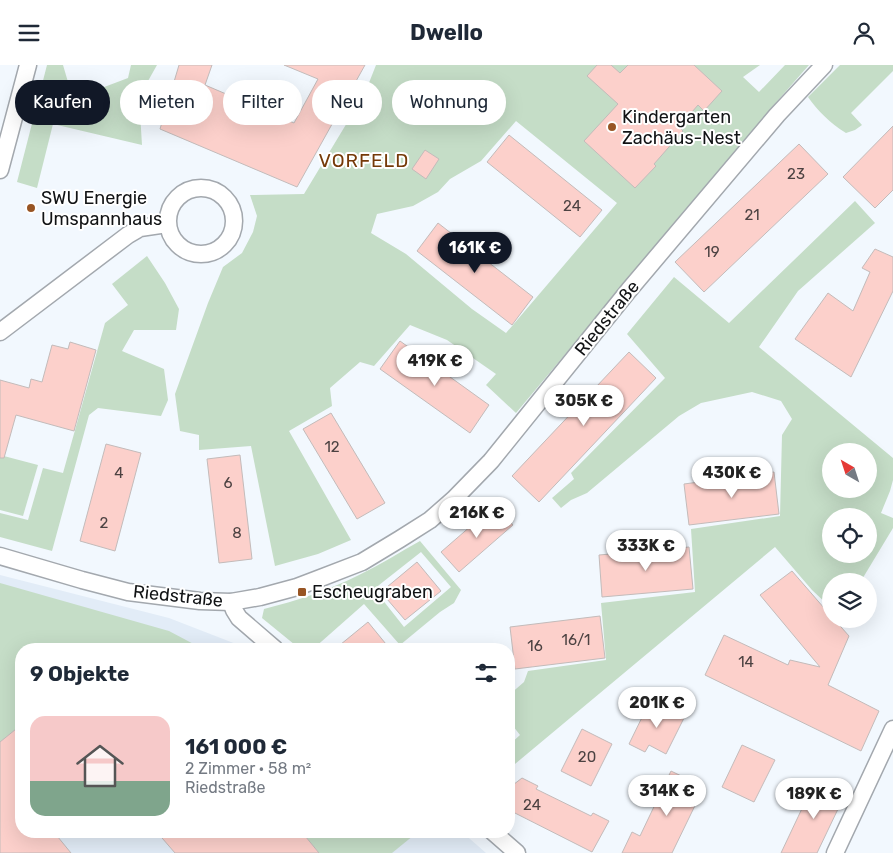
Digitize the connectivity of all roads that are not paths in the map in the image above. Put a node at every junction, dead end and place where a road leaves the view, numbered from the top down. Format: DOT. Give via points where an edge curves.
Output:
graph roads {
  1 [pos="28,65"];
  2 [pos="824,65"];
  3 [pos="0,170"];
  4 [pos="167,223"];
  5 [pos="0,332"];
  6 [pos="0,556"];
  7 [pos="231,602"];
  8 [pos="268,643"];
  9 [pos="893,729"];
  10 [pos="500,838"];
  11 [pos="517,853"];
  12 [pos="834,853"];
  1 -- 3 [label="street"];
  2 -- 7 [label="street, Riedstraße" via="770,123 629,290 491,461 454,499 430,520 362,561 297,587"];
  4 -- 4 [label="street" via="169,234 183,250 204,255 224,245 233,231 234,222 233,212 223,196 201,188 186,191 175,200"];
  4 -- 5 [label="street" via="140,228 128,235"];
  6 -- 7 [label="street, Riedstraße" via="128,592"];
  7 -- 8 [label="street" via="240,618"];
  9 -- 12 [label="street"];
  10 -- 11 [label="street"];
}
